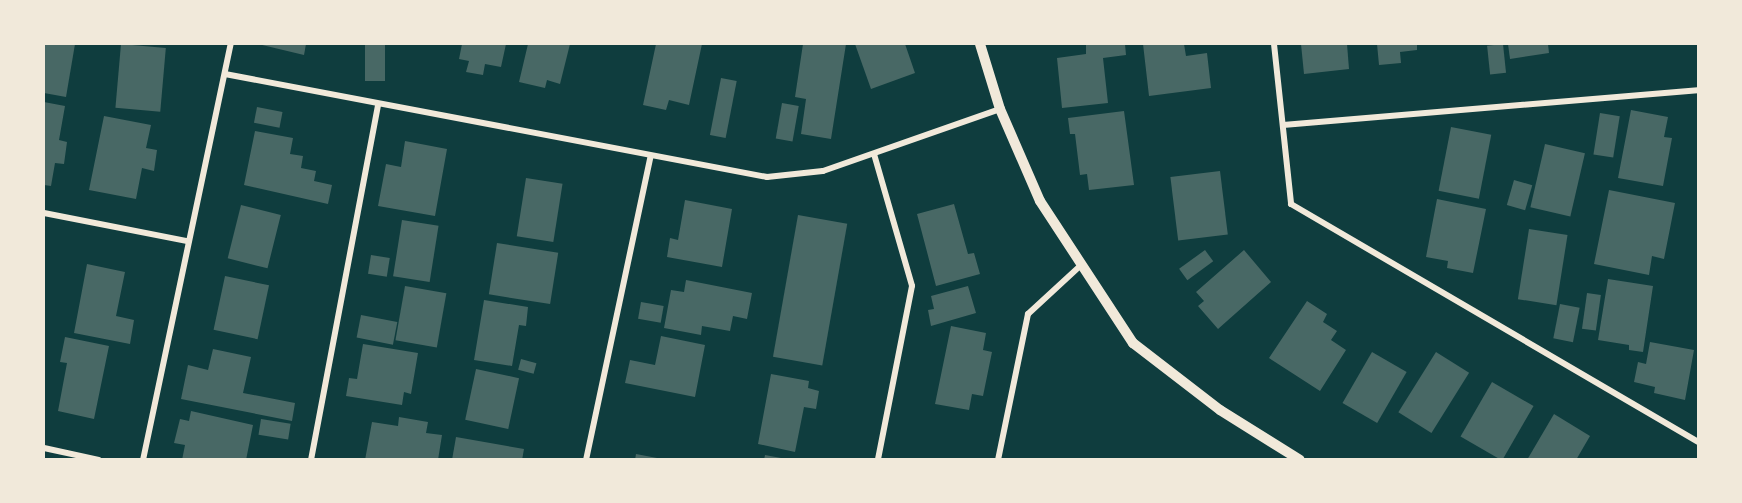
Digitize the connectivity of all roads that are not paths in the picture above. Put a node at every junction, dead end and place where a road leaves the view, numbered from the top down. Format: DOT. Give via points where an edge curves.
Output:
graph roads {
  1 [pos="231,44"];
  2 [pos="980,44"];
  3 [pos="1274,44"];
  4 [pos="225,74"];
  5 [pos="1698,90"];
  6 [pos="378,104"];
  7 [pos="1000,109"];
  8 [pos="1283,125"];
  9 [pos="874,154"];
  10 [pos="650,158"];
  11 [pos="44,213"];
  12 [pos="187,241"];
  13 [pos="1080,266"];
  14 [pos="1698,442"];
  15 [pos="44,448"];
  16 [pos="1295,458"];
  17 [pos="99,459"];
  18 [pos="143,459"];
  19 [pos="311,459"];
  20 [pos="586,459"];
  21 [pos="878,459"];
  22 [pos="998,459"];
  1 -- 4 [label="street"];
  2 -- 7 [label="street"];
  3 -- 8 [label="street"];
  4 -- 6 [label="street"];
  4 -- 12 [label="street"];
  5 -- 8 [label="street"];
  6 -- 10 [label="street"];
  6 -- 19 [label="street"];
  7 -- 9 [label="street"];
  7 -- 13 [label="street" via="1040,201"];
  8 -- 14 [label="street" via="1291,204"];
  9 -- 10 [label="street" via="823,171 767,177"];
  9 -- 21 [label="street" via="912,286"];
  10 -- 20 [label="street"];
  11 -- 12 [label="street"];
  12 -- 18 [label="street"];
  13 -- 16 [label="street" via="1133,343 1220,410"];
  13 -- 22 [label="street" via="1028,314"];
  15 -- 17 [label="street"];
}
